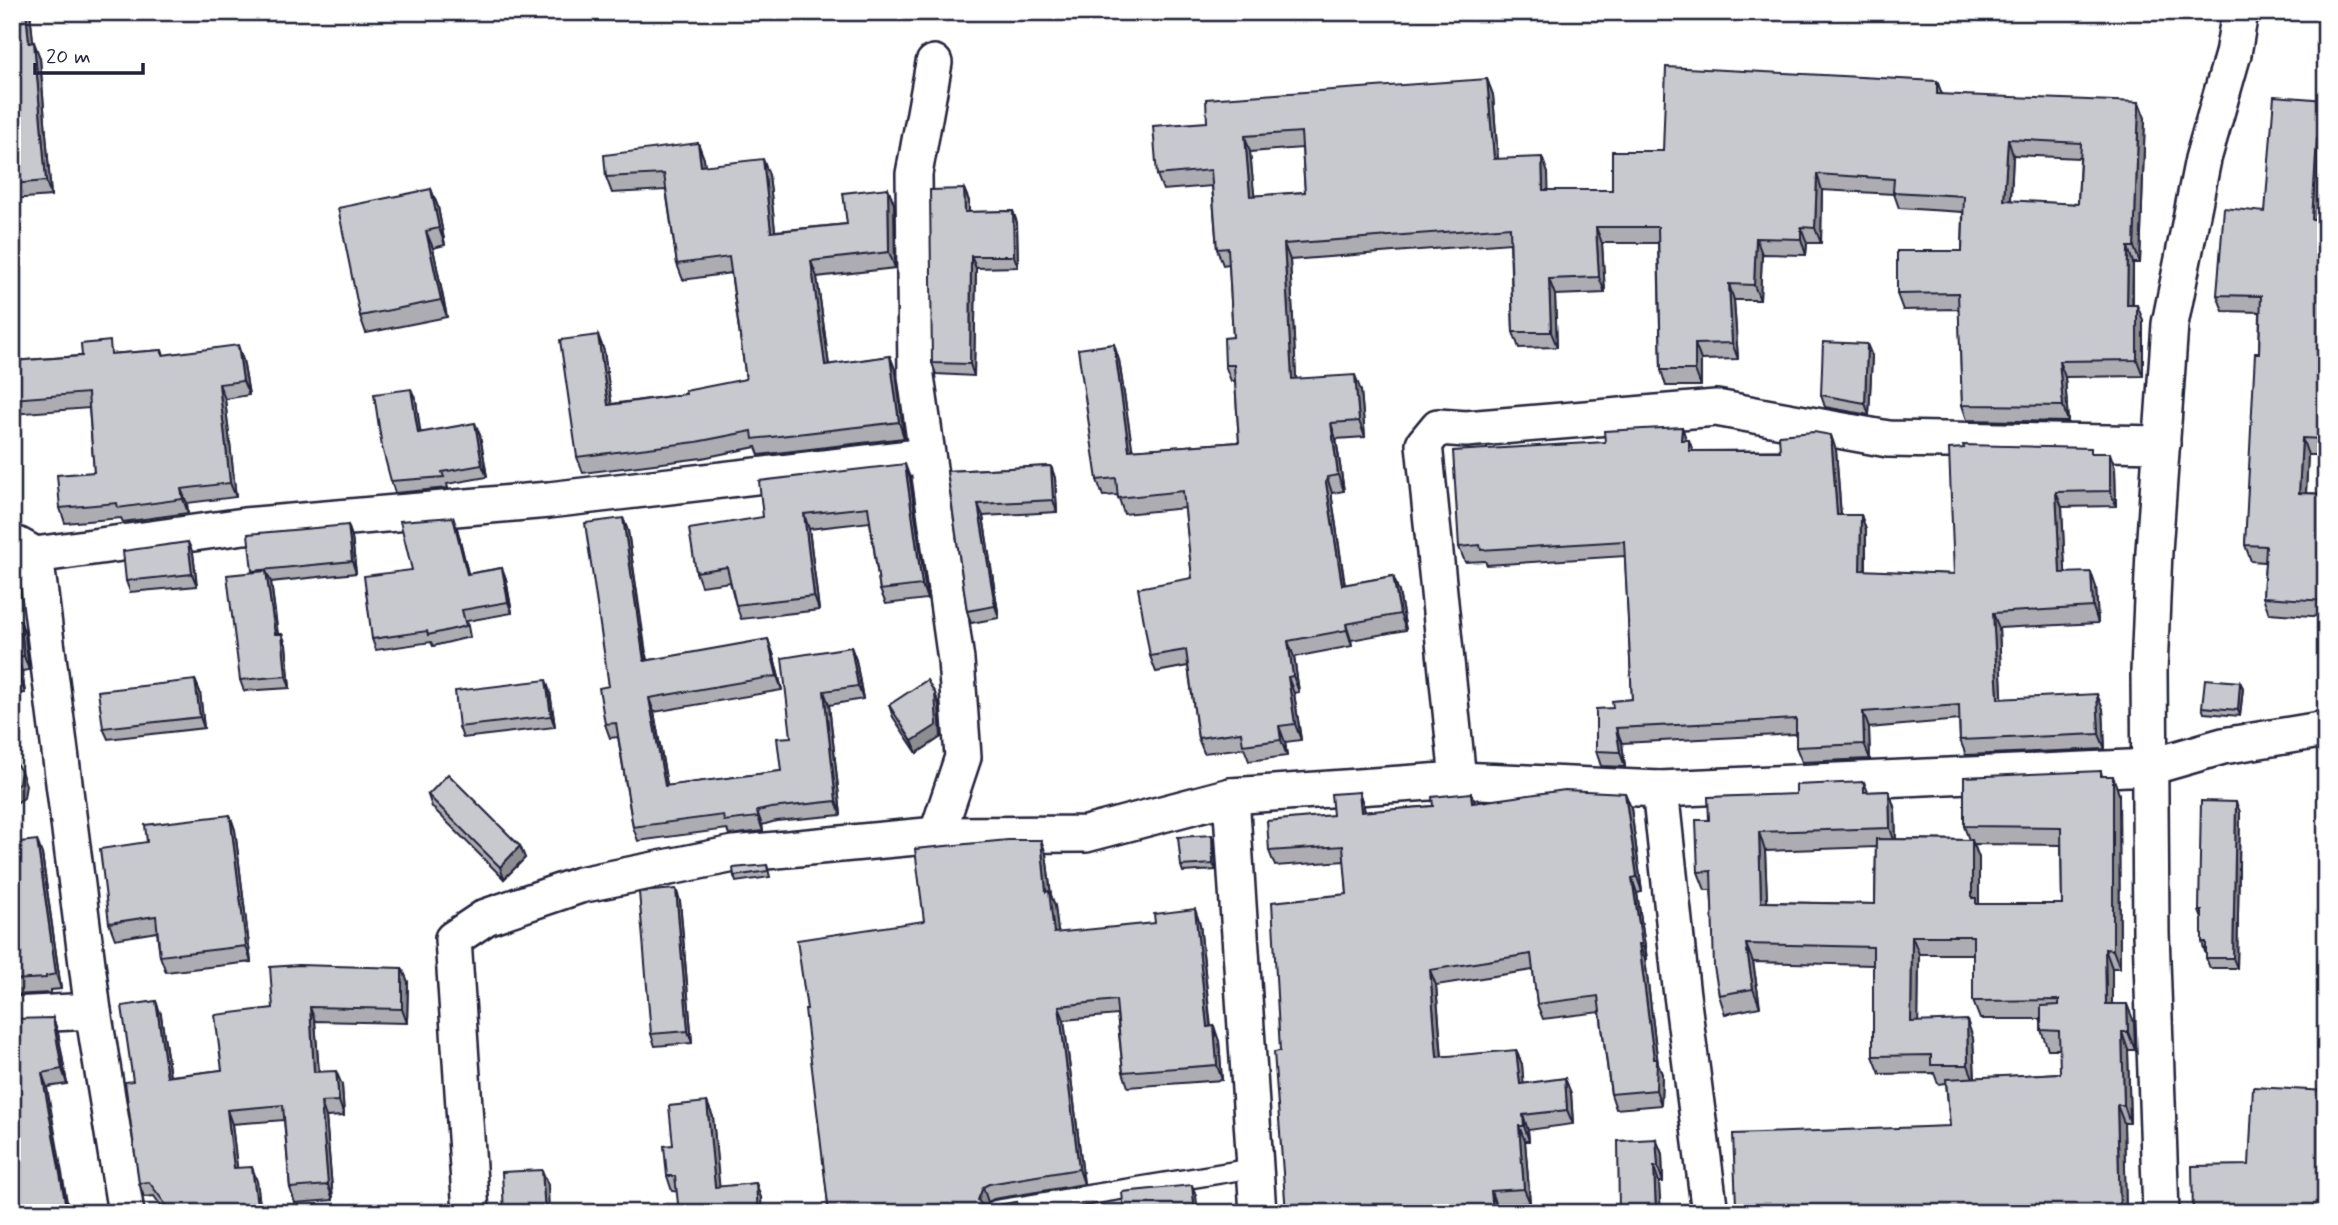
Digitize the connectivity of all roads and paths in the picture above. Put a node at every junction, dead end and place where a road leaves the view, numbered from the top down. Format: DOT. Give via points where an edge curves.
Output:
graph roads {
  1 [pos="2240,12"];
  2 [pos="933,63"];
  3 [pos="2162,444"];
  4 [pos="927,457"];
  5 [pos="24,551"];
  6 [pos="2326,729"];
  7 [pos="2150,767"];
  8 [pos="1458,780"];
  9 [pos="1660,789"];
  10 [pos="1231,796"];
  11 [pos="937,835"];
  12 [pos="93,1011"];
  13 [pos="12,1015"];
  14 [pos="1254,1168"];
  15 [pos="126,1213"];
  16 [pos="471,1213"];
  17 [pos="995,1213"];
  18 [pos="1258,1213"];
  19 [pos="1710,1213"];
  20 [pos="2161,1213"];
  1 -- 3 [label="street" via="2234,54 2203,159 2170,324"];
  2 -- 4 [label="street" via="914,174 916,376"];
  3 -- 7 [label="street" via="2149,671"];
  3 -- 8 [label="street" via="1888,439 1716,408 1466,429 1438,427 1424,444"];
  4 -- 5 [label="street" via="549,500 244,526"];
  4 -- 11 [label="street" via="956,660 963,757"];
  5 -- 12 [label="street"];
  6 -- 7 [label="street" via="2223,746"];
  7 -- 9 [label="street"];
  7 -- 20 [label="street"];
  8 -- 9 [label="street"];
  8 -- 10 [label="street"];
  9 -- 19 [label="street"];
  10 -- 11 [label="street" via="1086,834"];
  10 -- 14 [label="street"];
  11 -- 16 [label="street" via="734,854 580,885 486,916 453,939"];
  12 -- 13 [label="street"];
  12 -- 15 [label="street"];
  14 -- 17 [label="lane" via="996,1209"];
  14 -- 18 [label="street"];
}
